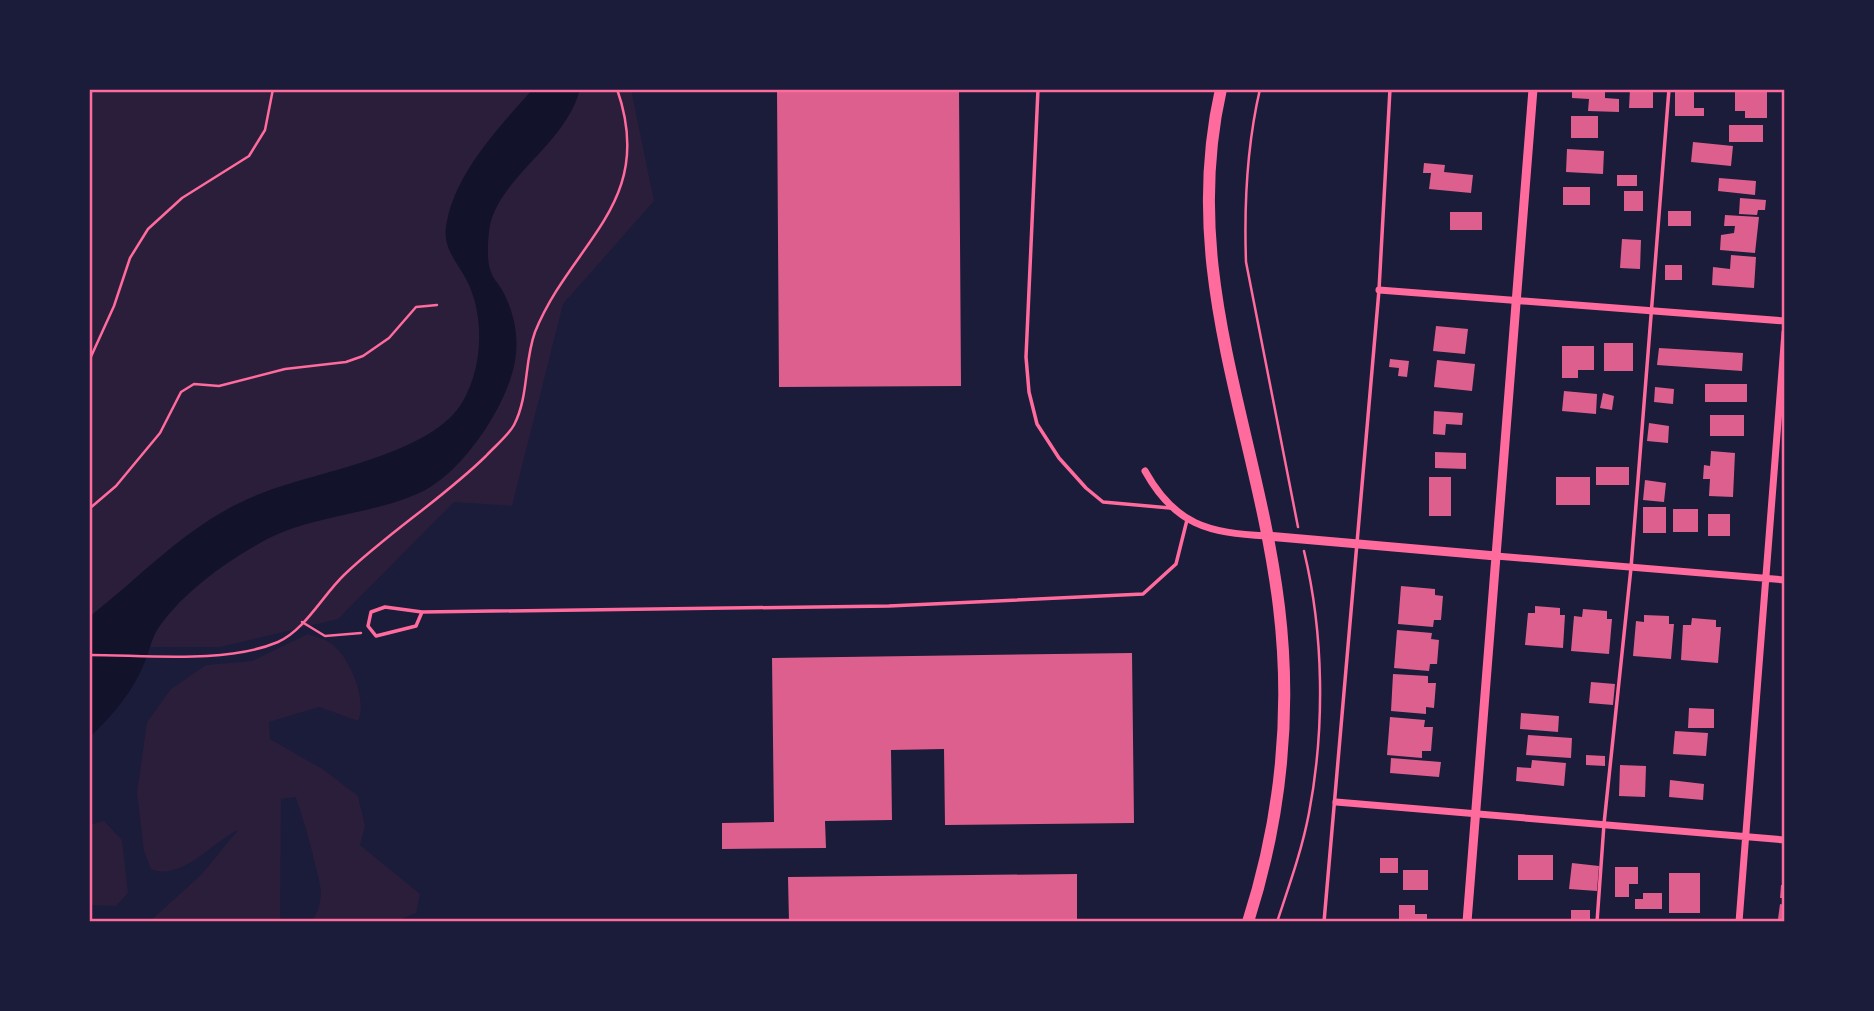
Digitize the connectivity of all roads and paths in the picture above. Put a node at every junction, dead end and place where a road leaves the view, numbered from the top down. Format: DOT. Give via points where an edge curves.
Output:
graph roads {
  1 [pos="273,89"];
  2 [pos="617,89"];
  3 [pos="1038,89"];
  4 [pos="1221,89"];
  5 [pos="1260,89"];
  6 [pos="1390,89"];
  7 [pos="1533,89"];
  8 [pos="1669,89"];
  9 [pos="1379,290"];
  10 [pos="1516,299"];
  11 [pos="437,305"];
  12 [pos="1651,310"];
  13 [pos="1785,321"];
  14 [pos="1785,332"];
  15 [pos="89,361"];
  16 [pos="1145,471"];
  17 [pos="1172,508"];
  18 [pos="89,509"];
  19 [pos="1187,520"];
  20 [pos="1267,536"];
  21 [pos="1301,539"];
  22 [pos="1358,544"];
  23 [pos="1496,556"];
  24 [pos="1631,568"];
  25 [pos="1765,579"];
  26 [pos="1785,580"];
  27 [pos="422,612"];
  28 [pos="302,622"];
  29 [pos="372,630"];
  30 [pos="89,655"];
  31 [pos="1336,802"];
  32 [pos="1475,814"];
  33 [pos="1604,824"];
  34 [pos="1746,837"];
  35 [pos="1785,840"];
  36 [pos="1248,922"];
  37 [pos="1277,922"];
  38 [pos="1324,922"];
  39 [pos="1466,922"];
  40 [pos="1597,922"];
  41 [pos="1739,922"];
  1 -- 15 [label="path" via="265,130 249,156 182,198 148,229 130,258"];
  2 -- 28 [label="path" via="628,133 622,187 536,330 514,425 447,492 343,576"];
  3 -- 17 [label="lane" via="1026,357 1037,424 1059,458 1104,502"];
  4 -- 20 [label="main road" via="1208,172 1211,272"];
  5 -- 21 [label="path" via="1249,159 1246,262"];
  6 -- 9 [label="lane"];
  7 -- 10 [label="street"];
  8 -- 12 [label="lane"];
  9 -- 10 [label="street"];
  9 -- 22 [label="lane"];
  10 -- 12 [label="street"];
  10 -- 23 [label="street"];
  11 -- 18 [label="path" via="416,307 389,338 355,359 285,369 219,386 194,384 181,392 160,433 116,486"];
  12 -- 13 [label="street"];
  12 -- 24 [label="lane"];
  14 -- 25 [label="street"];
  16 -- 17 [label="street"];
  17 -- 19 [label="street"];
  19 -- 20 [label="street" via="1232,534"];
  19 -- 27 [label="lane" via="1176,564 1143,594 889,606"];
  20 -- 21 [label="street"];
  20 -- 36 [label="main road" via="1279,606 1286,714 1274,824"];
  21 -- 22 [label="street"];
  21 -- 37 [label="path" via="1320,663 1316,750 1310,813"];
  22 -- 23 [label="street"];
  22 -- 31 [label="lane"];
  23 -- 24 [label="street"];
  23 -- 32 [label="street"];
  24 -- 25 [label="street"];
  24 -- 33 [label="lane"];
  25 -- 26 [label="street"];
  25 -- 34 [label="street"];
  27 -- 29 [label="lane" via="416,626 406,630 376,636"];
  27 -- 29 [label="lane" via="385,607 372,612 368,626"];
  28 -- 29 [label="path" via="324,636"];
  28 -- 30 [label="path" via="280,641 223,653"];
  31 -- 32 [label="street"];
  31 -- 38 [label="lane"];
  32 -- 33 [label="street"];
  32 -- 39 [label="street"];
  33 -- 34 [label="street"];
  33 -- 40 [label="lane"];
  34 -- 35 [label="street"];
  34 -- 41 [label="street"];
}
